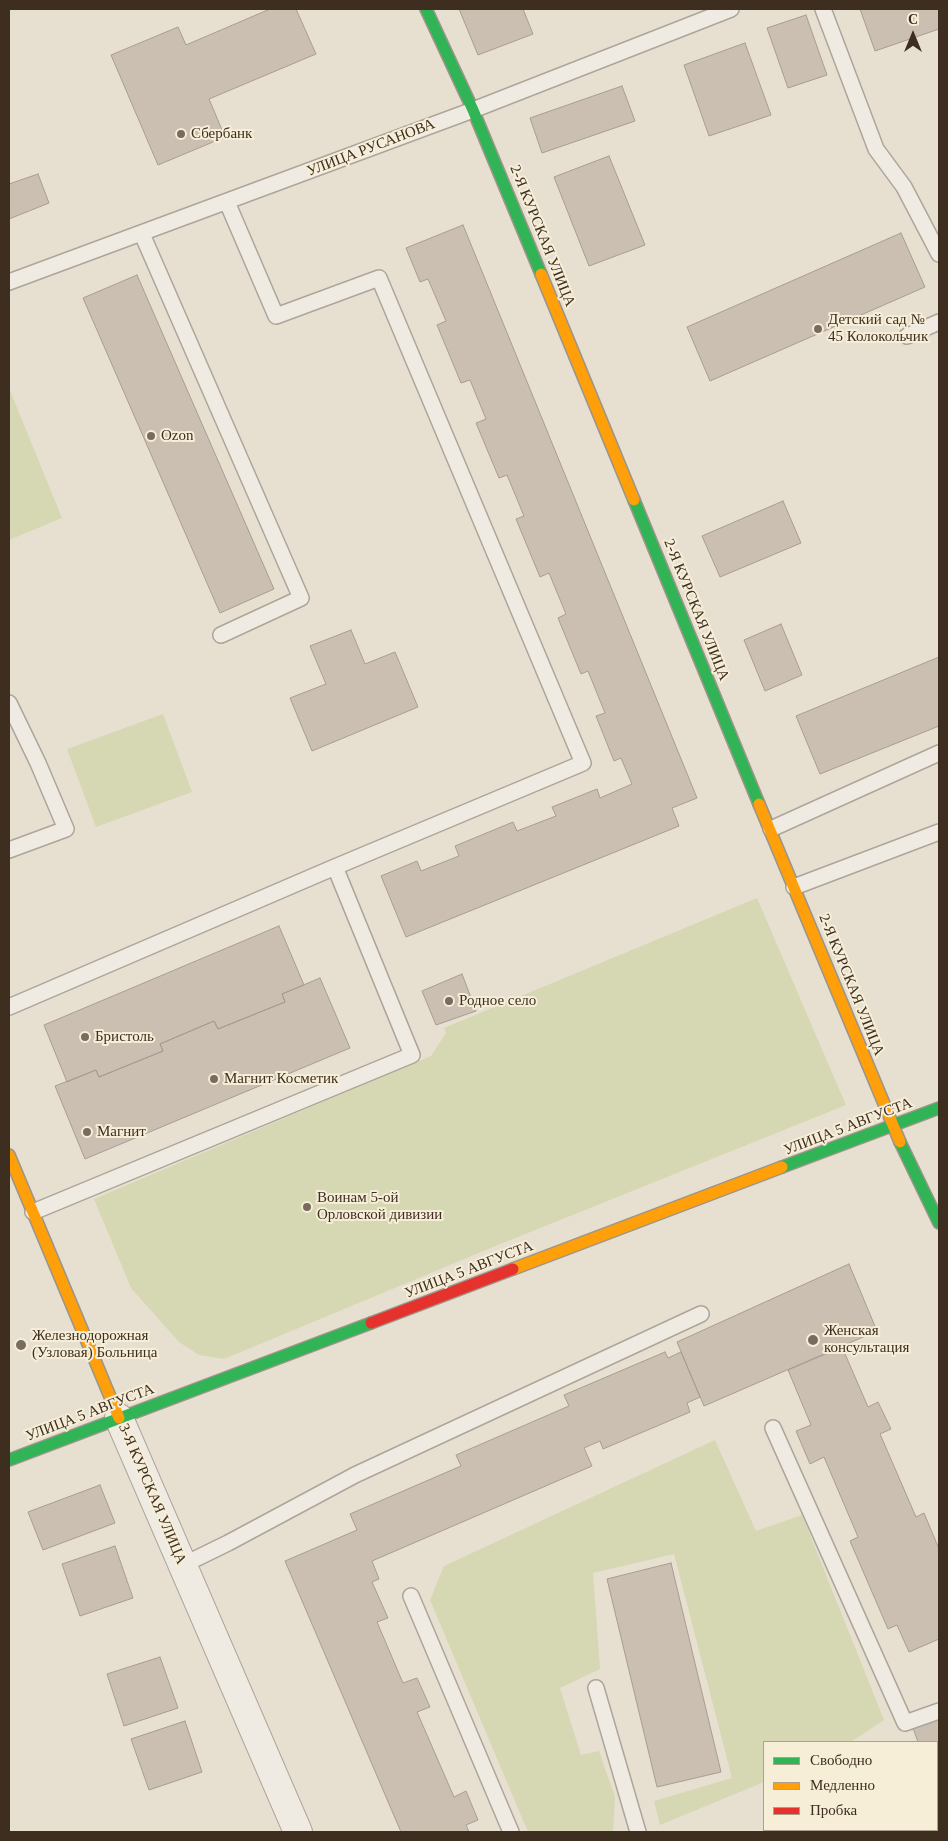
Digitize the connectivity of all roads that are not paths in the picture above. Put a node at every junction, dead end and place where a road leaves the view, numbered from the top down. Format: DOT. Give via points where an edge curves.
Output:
graph roads {
  1 [pos="426,9"];
  2 [pos="731,9"];
  3 [pos="823,9"];
  4 [pos="710,13"];
  5 [pos="473,110"];
  6 [pos="227,202"];
  7 [pos="142,234"];
  8 [pos="939,254"];
  9 [pos="9,282"];
  10 [pos="939,322"];
  11 [pos="907,336"];
  12 [pos="221,635"];
  13 [pos="9,704"];
  14 [pos="939,753"];
  15 [pos="771,829"];
  16 [pos="939,832"];
  17 [pos="9,850"];
  18 [pos="335,867"];
  19 [pos="794,887"];
  20 [pos="9,1007"];
  21 [pos="939,1108"];
  22 [pos="892,1126"];
  23 [pos="9,1155"];
  24 [pos="33,1212"];
  25 [pos="939,1223"];
  26 [pos="701,1314"];
  27 [pos="119,1418"];
  28 [pos="773,1428"];
  29 [pos="9,1460"];
  30 [pos="183,1565"];
  31 [pos="411,1596"];
  32 [pos="596,1688"];
  33 [pos="939,1711"];
  34 [pos="298,1832"];
  35 [pos="511,1832"];
  36 [pos="638,1832"];
  1 -- 5 [label="street, 2-Я КУРСКАЯ УЛИЦА"];
  2 -- 4 [label="lane, УЛИЦА РУСАНОВА"];
  3 -- 8 [label="lane" via="876,149 904,187"];
  4 -- 5 [label="lane, УЛИЦА РУСАНОВА"];
  5 -- 6 [label="lane, УЛИЦА РУСАНОВА"];
  5 -- 15 [label="street, 2-Я КУРСКАЯ УЛИЦА"];
  6 -- 7 [label="lane, УЛИЦА РУСАНОВА"];
  6 -- 18 [label="lane" via="276,316 379,278 583,763"];
  7 -- 9 [label="lane, УЛИЦА РУСАНОВА"];
  7 -- 12 [label="lane" via="301,598"];
  10 -- 11 [label="lane"];
  13 -- 17 [label="lane" via="66,829"];
  14 -- 15 [label="lane"];
  15 -- 19 [label="street, 2-Я КУРСКАЯ УЛИЦА"];
  16 -- 19 [label="lane"];
  18 -- 20 [label="lane"];
  18 -- 24 [label="lane" via="412,1055"];
  19 -- 22 [label="street, 2-Я КУРСКАЯ УЛИЦА"];
  21 -- 22 [label="street, УЛИЦА 5 АВГУСТА"];
  22 -- 25 [label="street, 2-Я КУРСКАЯ УЛИЦА"];
  22 -- 27 [label="street, УЛИЦА 5 АВГУСТА"];
  23 -- 24 [label="street, 3-Я КУРСКАЯ УЛИЦА"];
  24 -- 27 [label="street, 3-Я КУРСКАЯ УЛИЦА"];
  26 -- 30 [label="lane" via="341,1482"];
  27 -- 29 [label="street, УЛИЦА 5 АВГУСТА"];
  27 -- 30 [label="street, 3-Я КУРСКАЯ УЛИЦА"];
  28 -- 33 [label="lane" via="906,1723"];
  30 -- 34 [label="street, 3-Я КУРСКАЯ УЛИЦА"];
  31 -- 35 [label="lane"];
  32 -- 36 [label="lane"];
}
